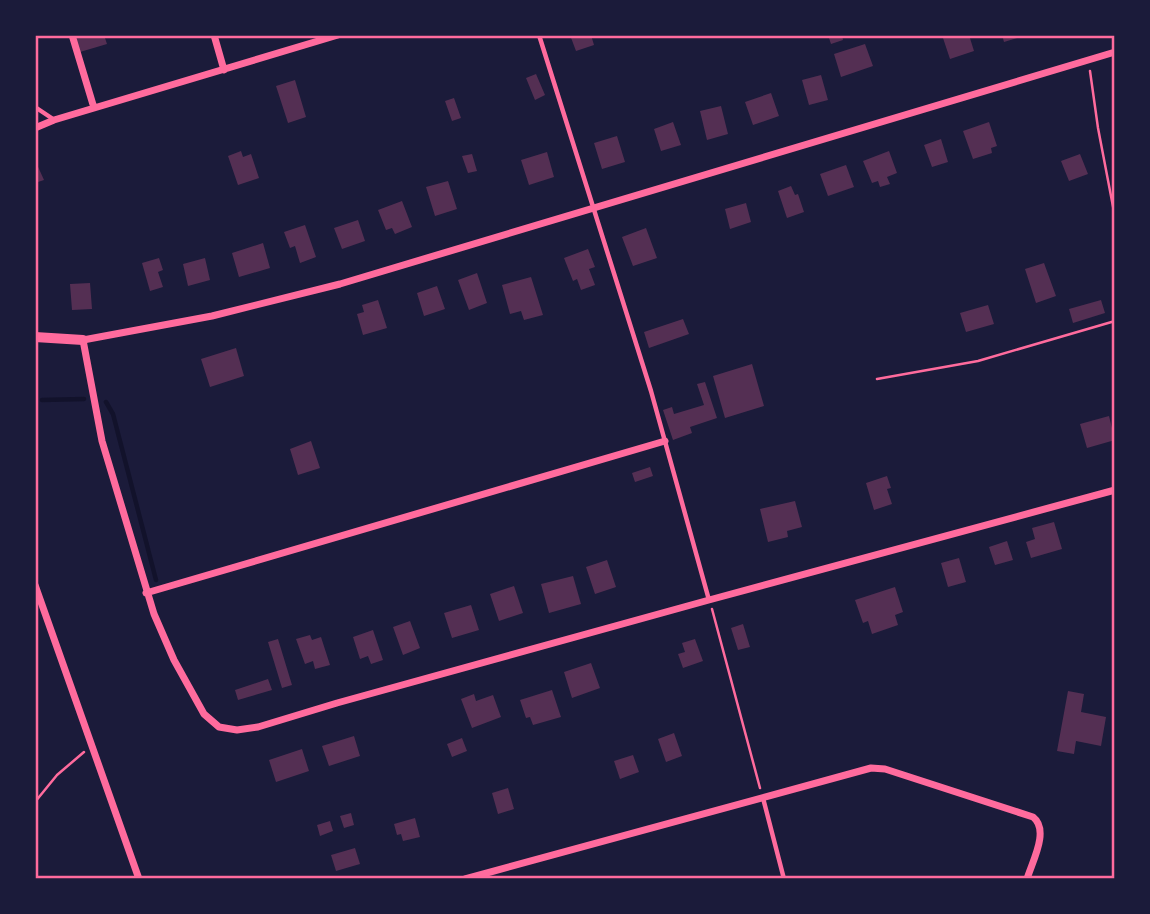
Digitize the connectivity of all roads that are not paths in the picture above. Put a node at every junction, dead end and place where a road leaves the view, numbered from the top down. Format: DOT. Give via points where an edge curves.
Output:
graph roads {
  1 [pos="72,35"];
  2 [pos="214,35"];
  3 [pos="338,35"];
  4 [pos="539,35"];
  5 [pos="1115,52"];
  6 [pos="224,70"];
  7 [pos="35,107"];
  8 [pos="93,108"];
  9 [pos="54,120"];
  10 [pos="35,128"];
  11 [pos="591,208"];
  12 [pos="35,337"];
  13 [pos="83,340"];
  14 [pos="664,441"];
  15 [pos="1115,491"];
  16 [pos="35,585"];
  17 [pos="146,593"];
  18 [pos="709,600"];
  19 [pos="763,798"];
  20 [pos="139,879"];
  21 [pos="465,879"];
  22 [pos="784,879"];
  23 [pos="1027,879"];
  1 -- 8 [label="street"];
  2 -- 6 [label="street"];
  3 -- 6 [label="street"];
  4 -- 11 [label="lane"];
  5 -- 11 [label="street"];
  6 -- 8 [label="street"];
  7 -- 9 [label="lane"];
  8 -- 9 [label="street"];
  9 -- 10 [label="street"];
  11 -- 13 [label="street" via="340,284 212,316"];
  11 -- 14 [label="lane"];
  12 -- 13 [label="street"];
  13 -- 17 [label="street" via="102,441"];
  14 -- 17 [label="street"];
  14 -- 18 [label="lane"];
  15 -- 18 [label="street"];
  16 -- 20 [label="street"];
  17 -- 18 [label="street" via="174,660 204,714 219,727 237,730"];
  19 -- 21 [label="street"];
  19 -- 22 [label="lane"];
  19 -- 23 [label="street" via="871,768 885,769 1039,821 1041,831"];
}
